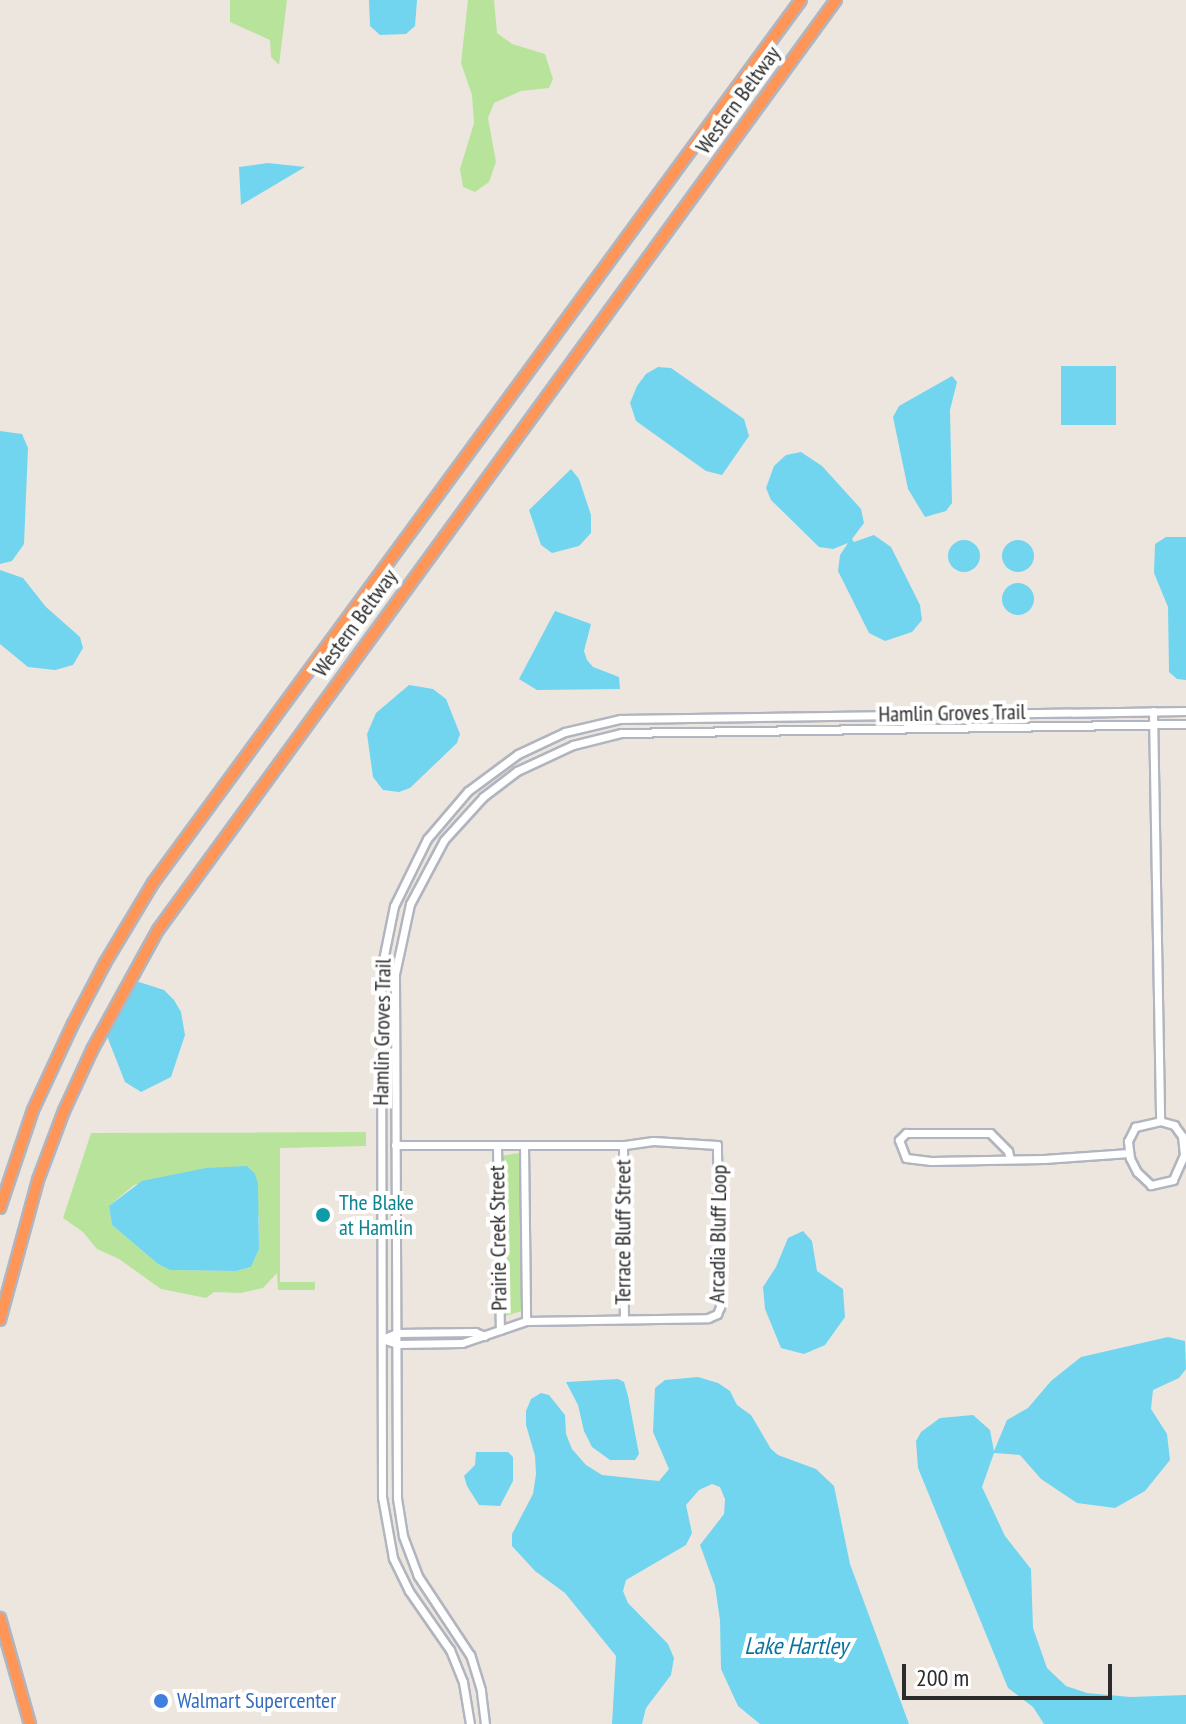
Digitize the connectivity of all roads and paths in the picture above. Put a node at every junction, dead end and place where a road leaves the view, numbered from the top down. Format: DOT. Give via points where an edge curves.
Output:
graph roads {
  1 [pos="801,0"];
  2 [pos="836,0"];
  3 [pos="1153,711"];
  4 [pos="1186,711"];
  5 [pos="724,716"];
  6 [pos="1186,724"];
  7 [pos="1154,725"];
  8 [pos="724,730"];
  9 [pos="1160,1121"];
  10 [pos="395,1145"];
  11 [pos="497,1145"];
  12 [pos="524,1145"];
  13 [pos="623,1145"];
  14 [pos="1129,1153"];
  15 [pos="1185,1155"];
  16 [pos="1010,1159"];
  17 [pos="0,1208"];
  18 [pos="624,1319"];
  19 [pos="0,1320"];
  20 [pos="526,1321"];
  21 [pos="500,1330"];
  22 [pos="397,1333"];
  23 [pos="484,1336"];
  24 [pos="382,1339"];
  25 [pos="397,1344"];
  26 [pos="0,1618"];
  27 [pos="30,1724"];
  28 [pos="470,1724"];
  29 [pos="485,1724"];
  1 -- 17 [label="highway, Western Beltway" via="176,852 73,1024 33,1110"];
  2 -- 19 [label="highway, Western Beltway" via="208,856 138,963 92,1050 38,1180"];
  3 -- 4 [label="street, Hamlin Groves Trail"];
  3 -- 5 [label="street, Hamlin Groves Trail"];
  3 -- 7 [label="street"];
  5 -- 8 [label="street"];
  5 -- 24 [label="street, Hamlin Groves Trail" via="620,719 583,726 532,747 491,772 457,803 410,868 391,917 381,970"];
  6 -- 7 [label="street, Hamlin Groves Trail"];
  7 -- 8 [label="street, Hamlin Groves Trail"];
  7 -- 9 [label="street"];
  8 -- 10 [label="street, Hamlin Groves Trail" via="635,731 573,745 506,778 451,830 415,892 399,947 394,993"];
  9 -- 14 [label="street" via="1135,1127"];
  9 -- 15 [label="street" via="1174,1125"];
  10 -- 11 [label="street, Arcadia Bluff Loop"];
  10 -- 22 [label="street, Hamlin Groves Trail"];
  11 -- 12 [label="street, Arcadia Bluff Loop"];
  11 -- 21 [label="street, Prairie Creek Street"];
  12 -- 13 [label="street, Arcadia Bluff Loop"];
  12 -- 20 [label="street"];
  13 -- 18 [label="street, Terrace Bluff Street"];
  13 -- 18 [label="street, Arcadia Bluff Loop" via="717,1145 720,1292 717,1314 708,1318"];
  14 -- 15 [label="street" via="1137,1172 1151,1185 1173,1180"];
  14 -- 16 [label="street"];
  16 -- 16 [label="street" via="906,1158 899,1140 906,1133 990,1133"];
  18 -- 20 [label="street, Arcadia Bluff Loop"];
  20 -- 21 [label="street, Arcadia Bluff Loop"];
  21 -- 23 [label="street, Arcadia Bluff Loop"];
  22 -- 23 [label="street, Arcadia Bluff Loop"];
  22 -- 24 [label="street, Arcadia Bluff Loop"];
  22 -- 25 [label="street, Hamlin Groves Trail"];
  23 -- 25 [label="street, Arcadia Bluff Loop" via="462,1343"];
  24 -- 25 [label="street, Arcadia Bluff Loop"];
  24 -- 28 [label="street, Hamlin Groves Trail" via="387,1539 409,1591 456,1663"];
  25 -- 29 [label="street, Hamlin Groves Trail" via="397,1497 403,1536 425,1589 470,1655"];
  26 -- 27 [label="highway"];
}
